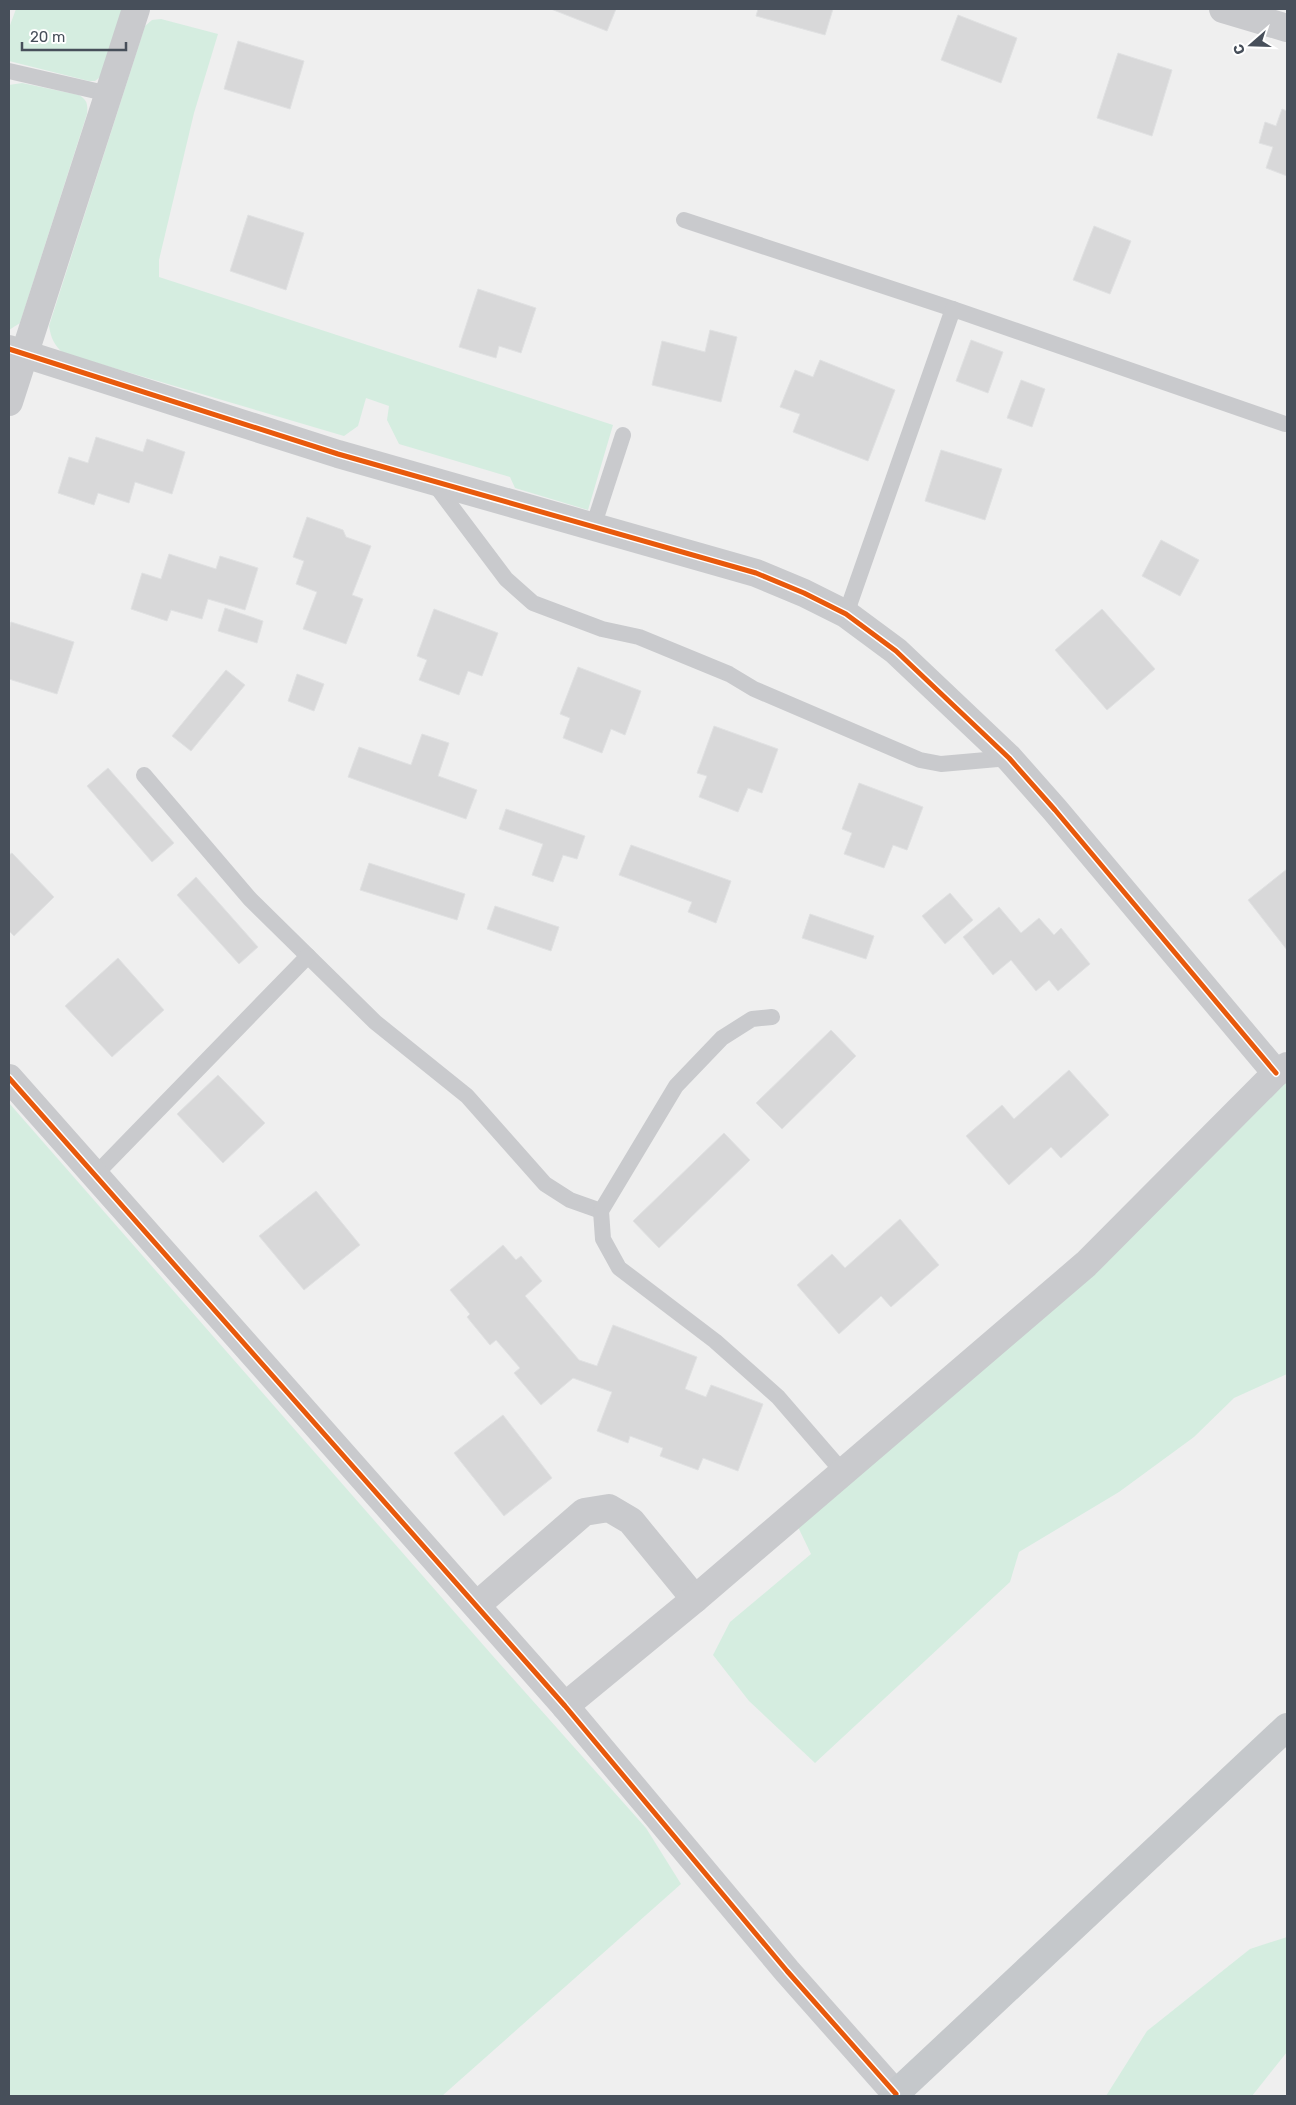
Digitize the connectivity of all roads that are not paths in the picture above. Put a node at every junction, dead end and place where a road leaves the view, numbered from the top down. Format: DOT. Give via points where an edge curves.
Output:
graph roads {
  1 [pos="136,9"];
  2 [pos="1223,9"];
  3 [pos="1287,28"];
  4 [pos="9,71"];
  5 [pos="109,94"];
  6 [pos="684,220"];
  7 [pos="952,309"];
  8 [pos="17,351"];
  9 [pos="9,402"];
  10 [pos="1285,424"];
  11 [pos="623,436"];
  12 [pos="431,480"];
  13 [pos="593,527"];
  14 [pos="846,614"];
  15 [pos="1009,758"];
  16 [pos="144,775"];
  17 [pos="308,956"];
  18 [pos="772,1017"];
  19 [pos="1281,1070"];
  20 [pos="9,1078"];
  21 [pos="95,1175"];
  22 [pos="601,1211"];
  23 [pos="842,1471"];
  24 [pos="695,1599"];
  25 [pos="476,1605"];
  26 [pos="566,1706"];
  27 [pos="1287,1727"];
  28 [pos="895,2095"];
  1 -- 5 [label="street"];
  2 -- 3 [label="street"];
  4 -- 5 [label="lane"];
  5 -- 8 [label="street"];
  6 -- 7 [label="lane"];
  7 -- 10 [label="lane"];
  7 -- 14 [label="lane"];
  8 -- 9 [label="street"];
  8 -- 12 [label="street" via="338,454"];
  11 -- 13 [label="lane"];
  12 -- 13 [label="street"];
  12 -- 15 [label="lane" via="506,579 533,603 602,629 639,637 920,760 941,764"];
  13 -- 14 [label="street" via="756,573"];
  14 -- 15 [label="street" via="896,651"];
  15 -- 19 [label="street"];
  16 -- 17 [label="lane" via="250,899"];
  17 -- 21 [label="lane"];
  17 -- 22 [label="lane" via="375,1022 467,1096 545,1184 570,1200"];
  18 -- 22 [label="lane" via="752,1019 722,1038 676,1086"];
  19 -- 23 [label="street" via="1086,1264"];
  20 -- 21 [label="street"];
  21 -- 25 [label="street"];
  22 -- 23 [label="lane" via="603,1239 619,1268 715,1341 778,1397"];
  23 -- 24 [label="street"];
  24 -- 25 [label="street" via="631,1521 609,1508 584,1512"];
  24 -- 26 [label="street"];
  25 -- 26 [label="street"];
  26 -- 28 [label="street"];
  27 -- 28 [label="main road"];
}
